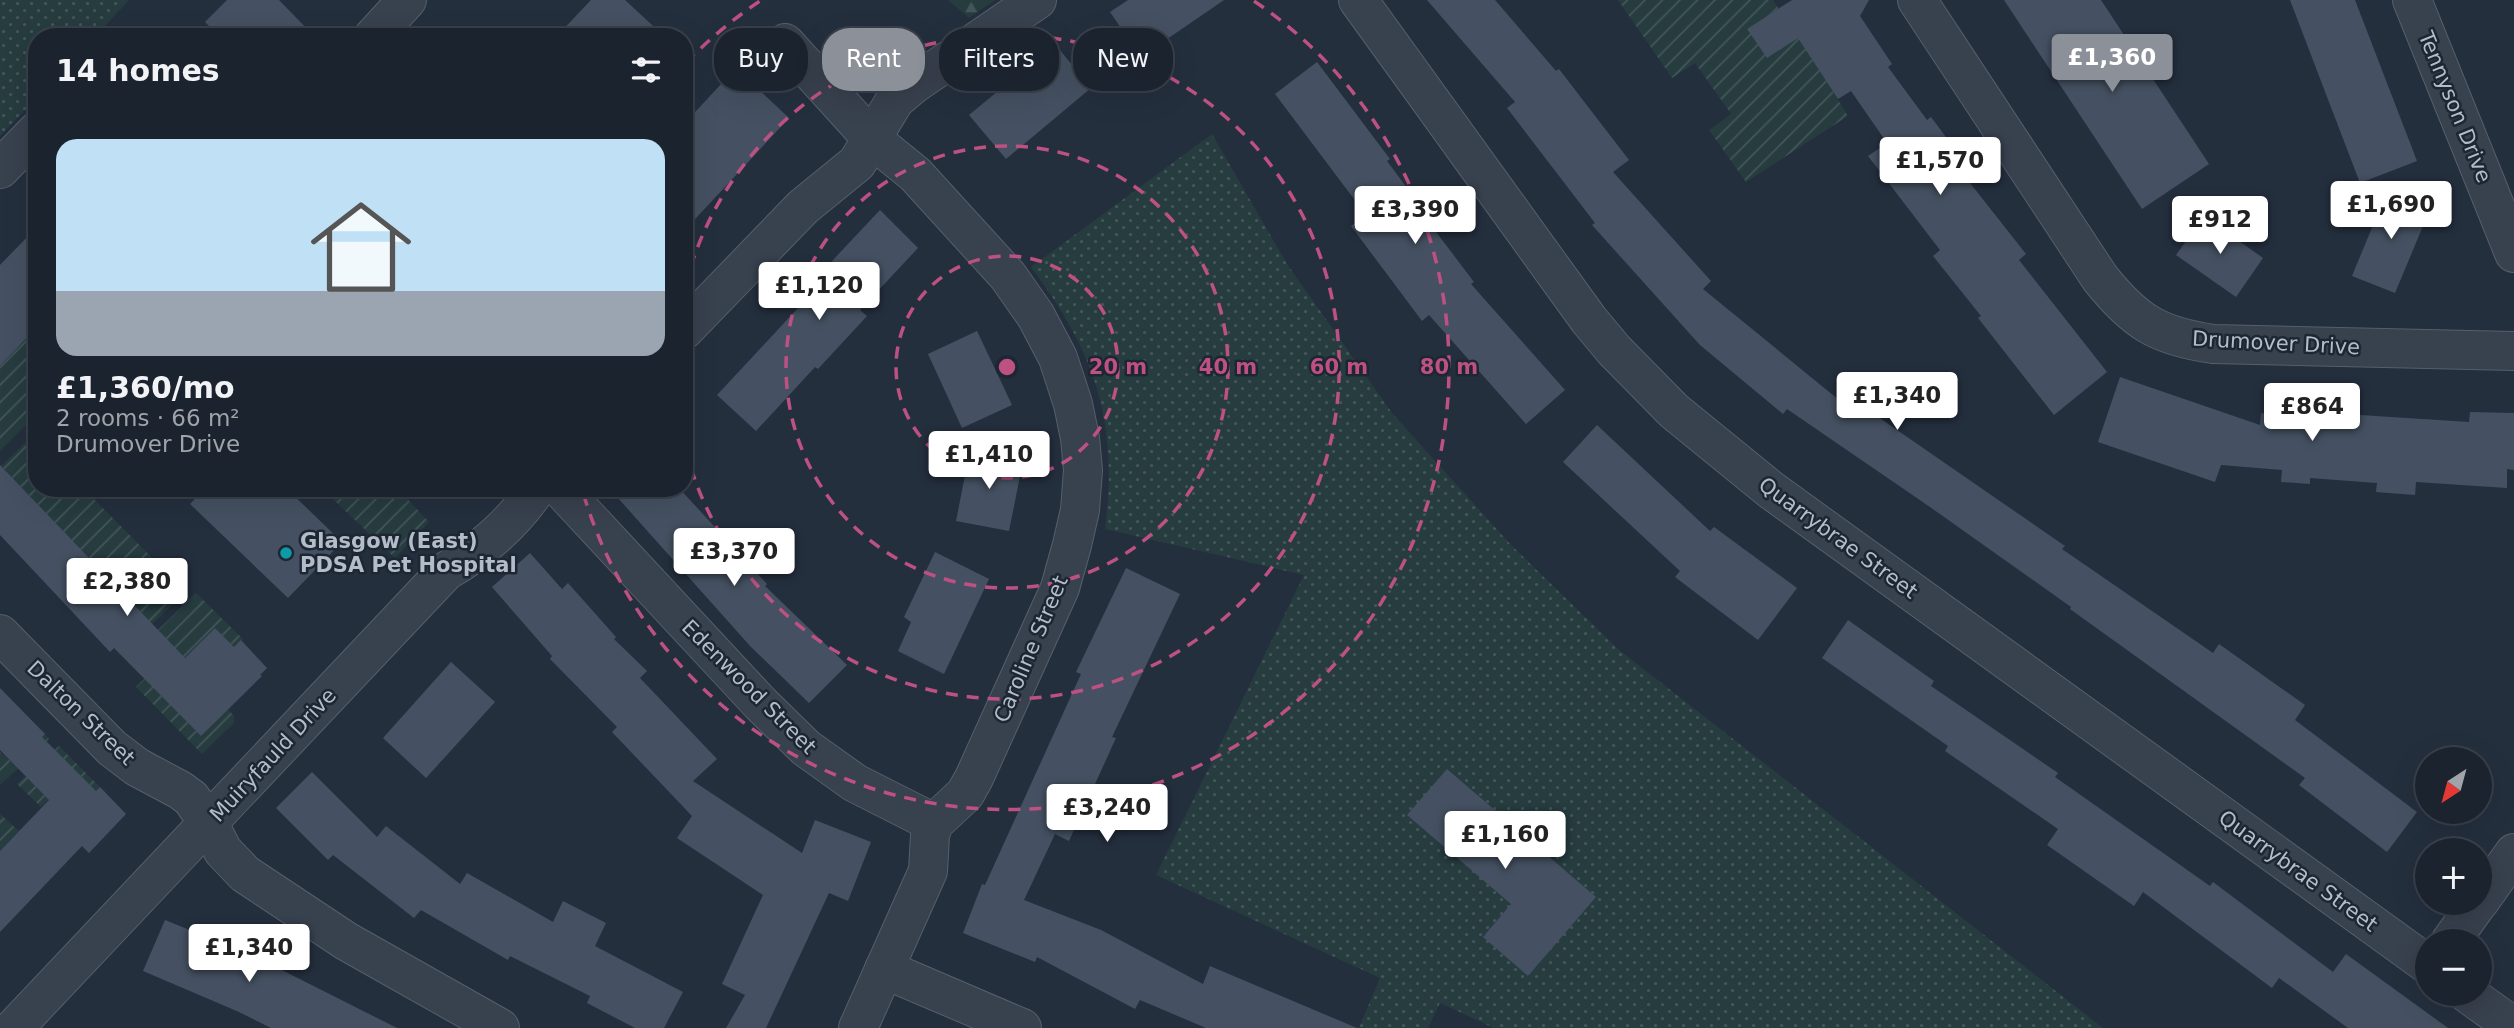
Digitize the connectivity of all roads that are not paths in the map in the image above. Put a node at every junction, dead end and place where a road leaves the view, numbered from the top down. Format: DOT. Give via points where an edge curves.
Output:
graph roads {
  1 [pos="407,0"];
  2 [pos="1037,0"];
  3 [pos="1358,0"];
  4 [pos="1917,0"];
  5 [pos="2412,0"];
  6 [pos="381,28"];
  7 [pos="808,68"];
  8 [pos="28,140"];
  9 [pos="873,140"];
  10 [pos="0,169"];
  11 [pos="2514,253"];
  12 [pos="693,321"];
  13 [pos="2514,351"];
  14 [pos="530,497"];
  15 [pos="568,497"];
  16 [pos="0,634"];
  17 [pos="934,823"];
  18 [pos="209,824"];
  19 [pos="2514,853"];
  20 [pos="2492,884"];
  21 [pos="2415,955"];
  22 [pos="884,969"];
  23 [pos="2485,1006"];
  24 [pos="477,1023"];
  25 [pos="2514,1027"];
  26 [pos="15,1028"];
  27 [pos="858,1028"];
  28 [pos="1022,1028"];
  1 -- 6 [label="street"];
  2 -- 9 [label="street" via="895,100"];
  3 -- 21 [label="street, Quarrybrae Street" via="1566,291 1614,350 1674,411 1771,490"];
  4 -- 13 [label="street, Drumover Drive" via="2100,278 2118,301 2160,332 2213,344"];
  5 -- 11 [label="street, Tennyson Drive"];
  7 -- 9 [label="street, Caroline Street"];
  8 -- 10 [label="street"];
  9 -- 12 [label="street" via="858,163 803,207"];
  9 -- 17 [label="street, Caroline Street" via="915,174 1008,276 1036,316 1058,358 1073,404 1083,470 1080,510 1060,588 970,786"];
  14 -- 18 [label="street, Muiryfauld Drive" via="486,544 446,571"];
  15 -- 17 [label="street, Edenwood Street" via="806,748 855,783"];
  16 -- 18 [label="street, Dalton Street" via="111,748 191,798"];
  17 -- 22 [label="street" via="928,871"];
  18 -- 24 [label="street, Dalton Street" via="223,852 245,874"];
  18 -- 26 [label="street, Muiryfauld Drive"];
  19 -- 20 [label="street"];
  22 -- 27 [label="street"];
  22 -- 28 [label="street"];
  23 -- 25 [label="street"];
}
